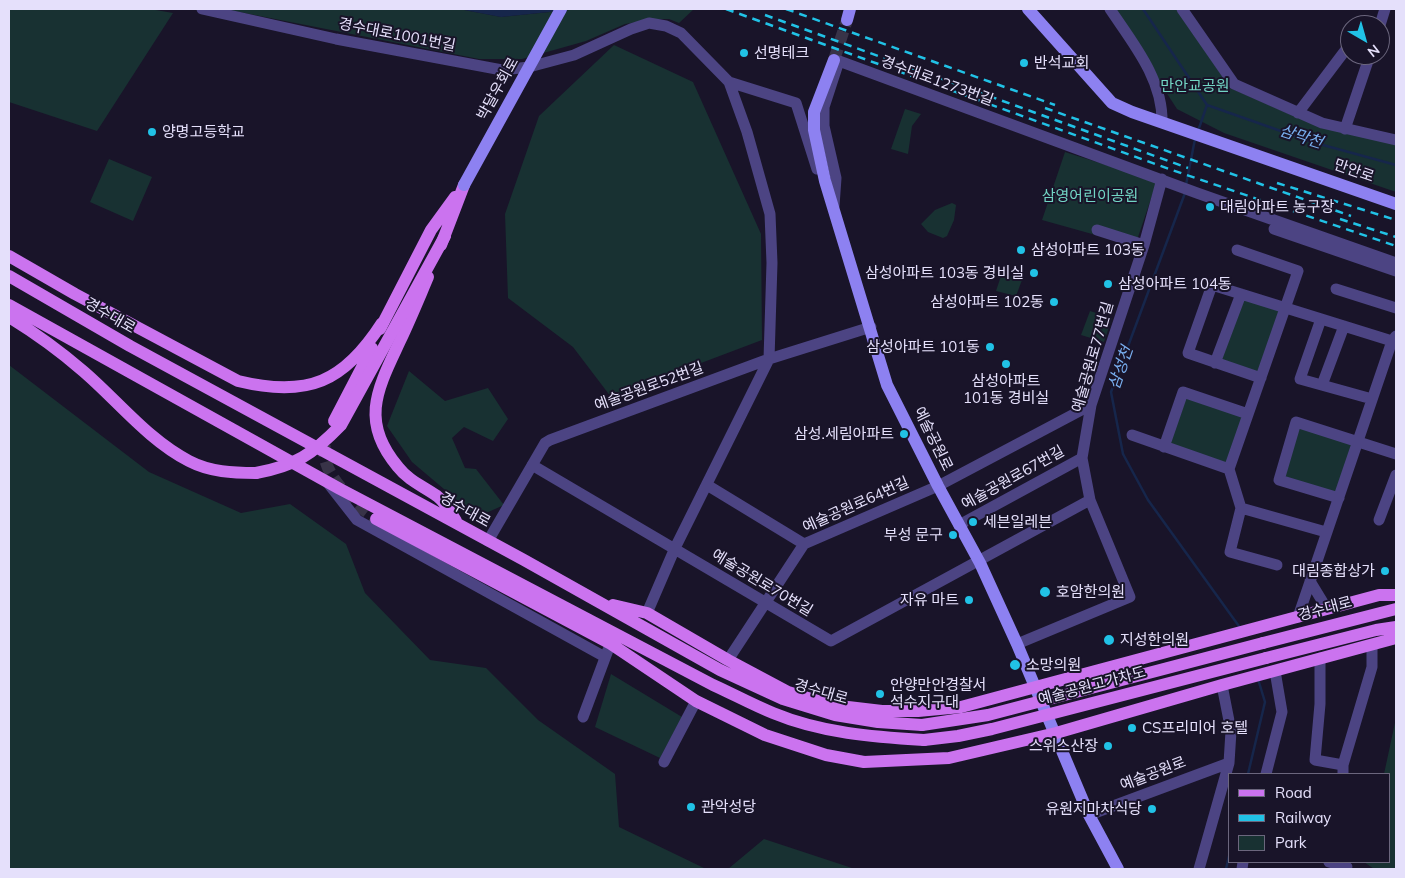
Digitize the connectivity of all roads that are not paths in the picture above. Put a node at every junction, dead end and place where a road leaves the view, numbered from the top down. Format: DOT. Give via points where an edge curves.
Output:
graph roads {
  1 [pos="202,9"];
  2 [pos="561,9"];
  3 [pos="1028,9"];
  4 [pos="1110,9"];
  5 [pos="1182,9"];
  6 [pos="1340,57"];
  7 [pos="834,60"];
  8 [pos="1367,65"];
  9 [pos="729,82"];
  10 [pos="1298,113"];
  11 [pos="1162,122"];
  12 [pos="1345,129"];
  13 [pos="1396,140"];
  14 [pos="1164,179"];
  15 [pos="464,185"];
  16 [pos="1396,204"];
  17 [pos="834,208"];
  18 [pos="1274,229"];
  19 [pos="1097,230"];
  20 [pos="445,236"];
  21 [pos="1319,240"];
  22 [pos="1144,245"];
  23 [pos="1237,250"];
  24 [pos="9,256"];
  25 [pos="1396,263"];
  26 [pos="1396,272"];
  27 [pos="9,276"];
  28 [pos="1336,289"];
  29 [pos="1241,294"];
  30 [pos="9,305"];
  31 [pos="1285,308"];
  32 [pos="1396,308"];
  33 [pos="9,317"];
  34 [pos="1321,319"];
  35 [pos="382,323"];
  36 [pos="1344,326"];
  37 [pos="871,327"];
  38 [pos="1394,338"];
  39 [pos="769,359"];
  40 [pos="1215,363"];
  41 [pos="1261,378"];
  42 [pos="1322,385"];
  43 [pos="1372,398"];
  44 [pos="1091,405"];
  45 [pos="1248,414"];
  46 [pos="334,421"];
  47 [pos="1132,435"];
  48 [pos="1357,440"];
  49 [pos="1164,447"];
  50 [pos="1396,454"];
  51 [pos="1082,458"];
  52 [pos="532,465"];
  53 [pos="1230,469"];
  54 [pos="1396,474"];
  55 [pos="327,482"];
  56 [pos="707,485"];
  57 [pos="938,486"];
  58 [pos="1339,498"];
  59 [pos="1090,500"];
  60 [pos="1241,508"];
  61 [pos="376,519"];
  62 [pos="1379,520"];
  63 [pos="459,525"];
  64 [pos="959,525"];
  65 [pos="1326,532"];
  66 [pos="488,541"];
  67 [pos="804,544"];
  68 [pos="675,548"];
  69 [pos="979,561"];
  70 [pos="1277,565"];
  71 [pos="1310,581"];
  72 [pos="1396,595"];
  73 [pos="599,602"];
  74 [pos="765,604"];
  75 [pos="1327,609"];
  76 [pos="1396,609"];
  77 [pos="647,613"];
  78 [pos="1298,617"];
  79 [pos="586,618"];
  80 [pos="1396,627"];
  81 [pos="1396,638"];
  82 [pos="608,643"];
  83 [pos="1263,643"];
  84 [pos="1017,644"];
  85 [pos="1372,645"];
  86 [pos="605,657"];
  87 [pos="1320,658"];
  88 [pos="728,660"];
  89 [pos="1273,671"];
  90 [pos="1227,683"];
  91 [pos="1035,686"];
  92 [pos="696,701"];
  93 [pos="583,717"];
  94 [pos="922,725"];
  95 [pos="1056,733"];
  96 [pos="664,762"];
  97 [pos="1229,763"];
  98 [pos="1343,769"];
  99 [pos="1266,773"];
  100 [pos="1089,816"];
  101 [pos="1334,863"];
  102 [pos="1347,866"];
  103 [pos="1118,869"];
  104 [pos="1199,869"];
  1 -- 9 [label="street, 경수대로1001번길" via="336,39 502,70 529,67 574,55 649,24 666,26 681,33"];
  2 -- 15 [label="street, 박달우회로, bridge"];
  3 -- 11 [label="street" via="1112,103"];
  4 -- 11 [label="street" via="1149,72 1162,104"];
  5 -- 10 [label="street" via="1234,84"];
  6 -- 10 [label="street"];
  7 -- 17 [label="street, 예술공원로" via="814,112 814,130"];
  8 -- 12 [label="street"];
  9 -- 17 [label="street" via="796,104 823,189"];
  9 -- 39 [label="street" via="770,214"];
  10 -- 12 [label="street"];
  11 -- 16 [label="street, 만안로"];
  12 -- 13 [label="street"];
  14 -- 17 [label="street, 경수대로1273번길" via="839,61 824,108 824,126 836,178"];
  14 -- 21 [label="street"];
  14 -- 22 [label="street, 예술공원로77번길"];
  15 -- 20 [label="main road"];
  15 -- 35 [label="main road" via="431,230"];
  17 -- 37 [label="street, 예술공원로"];
  18 -- 21 [label="street"];
  19 -- 22 [label="street"];
  20 -- 33 [label="main road, bridge" via="341,425 320,447 298,462 279,469 232,473 189,461 154,436 83,371"];
  20 -- 63 [label="main road, bridge" via="375,401 377,430 384,450 410,480 439,497"];
  21 -- 25 [label="street"];
  21 -- 26 [label="street"];
  22 -- 44 [label="street, 예술공원로77번길"];
  23 -- 31 [label="street" via="1298,271"];
  24 -- 35 [label="main road" via="238,381 260,386 299,387 335,375 365,350"];
  27 -- 63 [label="main road, 경수대로" via="130,346"];
  28 -- 32 [label="street"];
  29 -- 31 [label="street"];
  29 -- 40 [label="street"];
  29 -- 40 [label="street" via="1212,285 1188,353"];
  30 -- 55 [label="main road"];
  31 -- 34 [label="street"];
  31 -- 41 [label="street"];
  34 -- 36 [label="street"];
  34 -- 42 [label="street" via="1300,378"];
  35 -- 46 [label="main road"];
  36 -- 38 [label="street"];
  36 -- 42 [label="street"];
  37 -- 39 [label="street, 예술공원로52번길"];
  37 -- 57 [label="street, 예술공원로" via="887,385"];
  38 -- 43 [label="street"];
  39 -- 52 [label="street, 예술공원로52번길" via="550,440"];
  39 -- 56 [label="street"];
  40 -- 41 [label="street"];
  41 -- 45 [label="street"];
  42 -- 43 [label="street"];
  43 -- 48 [label="street"];
  44 -- 51 [label="street, 예술공원로77번길"];
  44 -- 57 [label="street, 예술공원로64번길"];
  45 -- 49 [label="street" via="1183,392"];
  45 -- 53 [label="street"];
  47 -- 49 [label="street"];
  48 -- 50 [label="street"];
  48 -- 58 [label="street"];
  48 -- 58 [label="street" via="1296,422 1279,480"];
  49 -- 53 [label="street"];
  51 -- 59 [label="street, 예술공원로77번길"];
  51 -- 64 [label="street, 예술공원로67번길"];
  52 -- 66 [label="street, 예술공원로52번길"];
  52 -- 68 [label="street, 예술공원로70번길"];
  53 -- 60 [label="street"];
  54 -- 62 [label="street"];
  55 -- 79 [label="main road"];
  55 -- 86 [label="street" via="356,520"];
  56 -- 67 [label="street"];
  56 -- 68 [label="street"];
  57 -- 64 [label="street, 예술공원로"];
  57 -- 67 [label="street, 예술공원로64번길"];
  58 -- 65 [label="street"];
  59 -- 69 [label="street"];
  59 -- 84 [label="street, 예술공원로77번길" via="1130,597"];
  60 -- 65 [label="street"];
  60 -- 70 [label="street" via="1230,552"];
  61 -- 82 [label="main road"];
  63 -- 66 [label="main road, 경수대로"];
  64 -- 69 [label="street, 예술공원로"];
  65 -- 71 [label="street"];
  66 -- 73 [label="main road, 경수대로"];
  67 -- 74 [label="street, 예술공원로64번길"];
  68 -- 74 [label="street, 예술공원로70번길"];
  68 -- 77 [label="street"];
  69 -- 74 [label="street, 예술공원로70번길" via="830,641"];
  69 -- 84 [label="street, 예술공원로"];
  71 -- 75 [label="street"];
  71 -- 78 [label="street"];
  72 -- 75 [label="main road" via="1379,595"];
  73 -- 77 [label="main road"];
  73 -- 94 [label="main road, 경수대로" via="720,670 783,699 835,715"];
  74 -- 88 [label="street, 예술공원로64번길"];
  75 -- 78 [label="main road"];
  76 -- 83 [label="main road, 경수대로"];
  77 -- 88 [label="main road"];
  78 -- 91 [label="main road"];
  79 -- 80 [label="main road, 예술공원고가차도, bridge" via="774,714 827,730 865,737 924,740 992,729"];
  79 -- 82 [label="main road"];
  81 -- 85 [label="main road"];
  82 -- 86 [label="street"];
  82 -- 92 [label="main road"];
  83 -- 94 [label="main road, 예술공원고가차도, bridge" via="988,714"];
  84 -- 91 [label="street, 예술공원로"];
  85 -- 87 [label="main road"];
  85 -- 98 [label="street" via="1372,667"];
  86 -- 93 [label="street"];
  87 -- 89 [label="main road"];
  87 -- 98 [label="street" via="1315,760"];
  88 -- 91 [label="main road" via="788,692 831,705 863,710 918,711 961,707"];
  89 -- 90 [label="main road"];
  89 -- 99 [label="street" via="1282,712"];
  90 -- 95 [label="main road"];
  90 -- 97 [label="street" via="1231,731"];
  91 -- 95 [label="street, 예술공원로"];
  92 -- 95 [label="main road" via="764,734 826,755 864,762 949,758"];
  92 -- 96 [label="street"];
  95 -- 100 [label="street, 예술공원로"];
  97 -- 100 [label="street, 예술공원로"];
  97 -- 104 [label="street"];
  100 -- 103 [label="street, 예술공원로"];
  101 -- 102 [label="street"];
}
